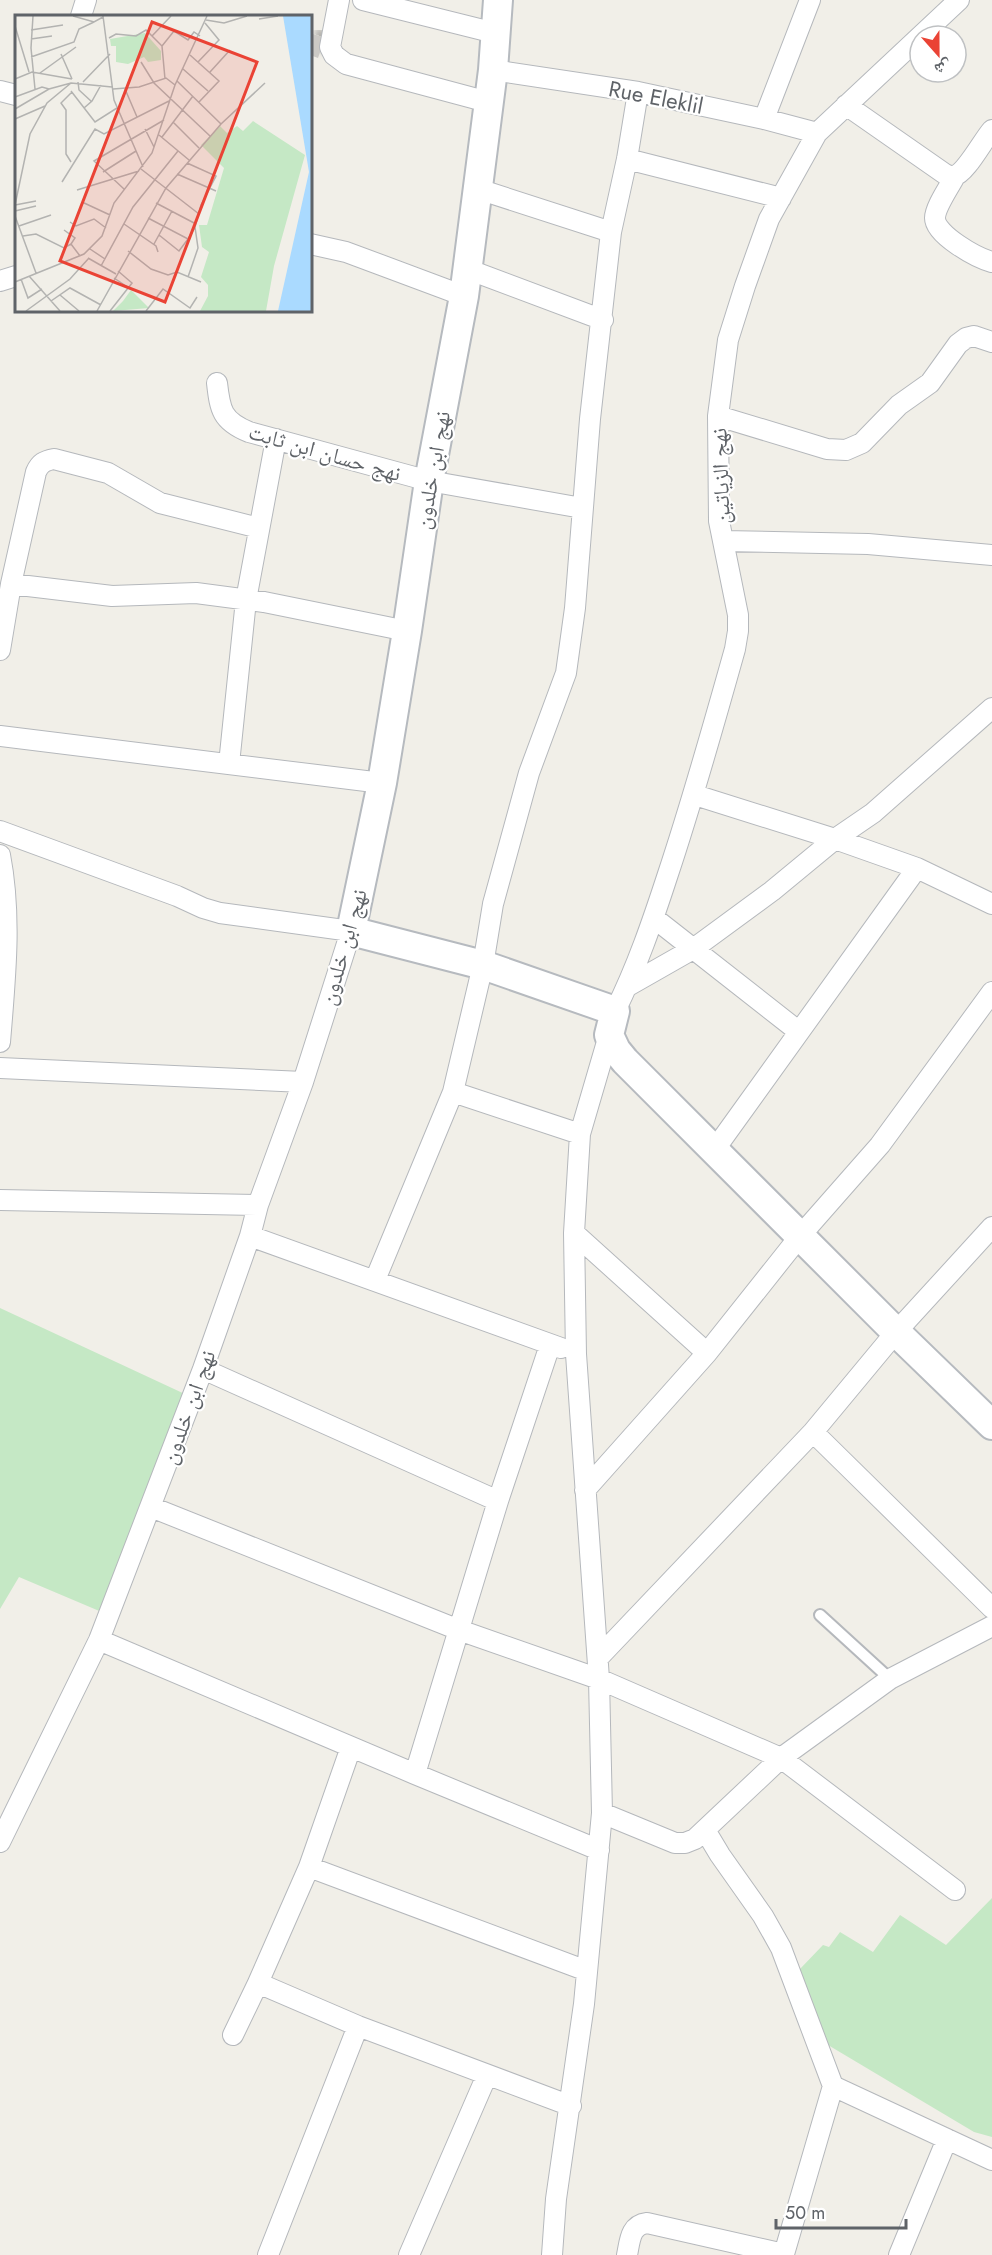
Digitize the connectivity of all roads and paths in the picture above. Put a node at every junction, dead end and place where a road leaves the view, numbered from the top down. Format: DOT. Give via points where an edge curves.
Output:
graph roads {
  1 [pos="86,0"];
  2 [pos="339,0"];
  3 [pos="363,0"];
  4 [pos="498,0"];
  5 [pos="810,0"];
  6 [pos="958,0"];
  7 [pos="81,15"];
  8 [pos="495,33"];
  9 [pos="493,70"];
  10 [pos="0,92"];
  11 [pos="638,92"];
  12 [pos="15,95"];
  13 [pos="488,102"];
  14 [pos="846,105"];
  15 [pos="765,119"];
  16 [pos="992,130"];
  17 [pos="817,133"];
  18 [pos="627,159"];
  19 [pos="955,176"];
  20 [pos="478,189"];
  21 [pos="781,198"];
  22 [pos="611,232"];
  23 [pos="312,244"];
  24 [pos="992,262"];
  25 [pos="15,276"];
  26 [pos="0,281"];
  27 [pos="466,282"];
  28 [pos="603,320"];
  29 [pos="992,342"];
  30 [pos="217,383"];
  31 [pos="718,416"];
  32 [pos="276,439"];
  33 [pos="429,481"];
  34 [pos="582,508"];
  35 [pos="259,528"];
  36 [pos="723,541"];
  37 [pos="992,555"];
  38 [pos="12,584"];
  39 [pos="246,600"];
  40 [pos="407,631"];
  41 [pos="0,650"];
  42 [pos="992,708"];
  43 [pos="0,736"];
  44 [pos="229,764"];
  45 [pos="382,783"];
  46 [pos="695,795"];
  47 [pos="0,831"];
  48 [pos="835,839"];
  49 [pos="0,855"];
  50 [pos="917,868"];
  51 [pos="992,904"];
  52 [pos="654,918"];
  53 [pos="351,931"];
  54 [pos="693,949"];
  55 [pos="483,965"];
  56 [pos="628,986"];
  57 [pos="992,992"];
  58 [pos="612,1023"];
  59 [pos="798,1031"];
  60 [pos="0,1042"];
  61 [pos="0,1068"];
  62 [pos="303,1082"];
  63 [pos="453,1092"];
  64 [pos="580,1134"];
  65 [pos="715,1149"];
  66 [pos="0,1200"];
  67 [pos="258,1206"];
  68 [pos="992,1227"];
  69 [pos="574,1233"];
  70 [pos="250,1236"];
  71 [pos="800,1236"];
  72 [pos="375,1280"];
  73 [pos="896,1332"];
  74 [pos="550,1345"];
  75 [pos="706,1353"];
  76 [pos="576,1354"];
  77 [pos="203,1369"];
  78 [pos="992,1425"];
  79 [pos="813,1432"];
  80 [pos="585,1490"];
  81 [pos="498,1501"];
  82 [pos="151,1507"];
  83 [pos="992,1608"];
  84 [pos="820,1616"];
  85 [pos="992,1626"];
  86 [pos="459,1630"];
  87 [pos="99,1640"];
  88 [pos="598,1658"];
  89 [pos="890,1678"];
  90 [pos="599,1679"];
  91 [pos="351,1747"];
  92 [pos="781,1758"];
  93 [pos="416,1774"];
  94 [pos="602,1813"];
  95 [pos="705,1830"];
  96 [pos="0,1842"];
  97 [pos="599,1850"];
  98 [pos="309,1867"];
  99 [pos="955,1890"];
  100 [pos="587,1971"];
  101 [pos="258,1983"];
  102 [pos="358,2026"];
  103 [pos="233,2035"];
  104 [pos="487,2075"];
  105 [pos="833,2086"];
  106 [pos="570,2106"];
  107 [pos="946,2139"];
  108 [pos="992,2160"];
  109 [pos="786,2254"];
  110 [pos="268,2255"];
  111 [pos="409,2255"];
  112 [pos="552,2255"];
  113 [pos="627,2255"];
  114 [pos="899,2255"];
  1 -- 7 [label="street"];
  2 -- 13 [label="street" via="330,47 346,64"];
  3 -- 8 [label="street"];
  4 -- 8 [label="street, نهج ابن خلدون"];
  5 -- 15 [label="street"];
  6 -- 14 [label="street, نهج الزياتين"];
  8 -- 9 [label="street, نهج ابن خلدون"];
  9 -- 11 [label="street, Rue Eleklil"];
  9 -- 13 [label="street, نهج ابن خلدون"];
  10 -- 12 [label="street"];
  11 -- 15 [label="street, Rue Eleklil"];
  11 -- 18 [label="street"];
  13 -- 20 [label="street, نهج ابن خلدون"];
  14 -- 17 [label="street, نهج الزياتين"];
  14 -- 19 [label="street" via="945,174"];
  15 -- 17 [label="street, Rue Eleklil"];
  16 -- 19 [label="street"];
  17 -- 21 [label="street, نهج الزياتين"];
  18 -- 21 [label="street"];
  18 -- 22 [label="street"];
  19 -- 24 [label="street" via="935,213 937,227 965,249"];
  20 -- 22 [label="street"];
  20 -- 27 [label="street, نهج ابن خلدون"];
  21 -- 31 [label="street, نهج الزياتين" via="769,219 729,340"];
  22 -- 28 [label="street"];
  23 -- 27 [label="street"];
  25 -- 26 [label="street"];
  27 -- 28 [label="street"];
  27 -- 33 [label="street, نهج ابن خلدون"];
  28 -- 34 [label="street"];
  29 -- 31 [label="street" via="974,336 958,344 930,383 899,405 862,443 850,449 827,449"];
  30 -- 32 [label="street, نهج حسان ابن ثابت" via="220,408 228,421"];
  31 -- 36 [label="street, نهج الزياتين" via="719,521"];
  32 -- 33 [label="street, نهج حسان ابن ثابت"];
  32 -- 35 [label="street"];
  33 -- 34 [label="street, نهج حسان ابن ثابت"];
  33 -- 40 [label="street, نهج ابن خلدون"];
  34 -- 55 [label="street" via="566,673 529,773 493,904"];
  35 -- 38 [label="street" via="160,503 108,473 47,460 39,464 36,472"];
  35 -- 39 [label="street"];
  36 -- 37 [label="street" via="868,544"];
  36 -- 46 [label="street, نهج الزياتين" via="738,631"];
  38 -- 39 [label="street" via="112,596 196,593"];
  38 -- 41 [label="street"];
  39 -- 40 [label="street"];
  39 -- 44 [label="street"];
  40 -- 45 [label="street, نهج ابن خلدون"];
  42 -- 48 [label="street" via="873,813"];
  43 -- 44 [label="street"];
  44 -- 45 [label="street"];
  45 -- 53 [label="street, نهج ابن خلدون"];
  46 -- 48 [label="street"];
  46 -- 52 [label="street, نهج الزياتين"];
  47 -- 53 [label="street" via="220,914"];
  48 -- 50 [label="street"];
  48 -- 54 [label="street"];
  49 -- 60 [label="street" via="7,907"];
  50 -- 51 [label="street"];
  50 -- 59 [label="street"];
  52 -- 54 [label="street"];
  52 -- 56 [label="street, نهج الزياتين"];
  53 -- 55 [label="street"];
  53 -- 62 [label="street, نهج ابن خلدون"];
  54 -- 56 [label="street"];
  54 -- 59 [label="street"];
  55 -- 58 [label="street"];
  55 -- 63 [label="street"];
  56 -- 58 [label="street, نهج الزياتين"];
  57 -- 71 [label="street" via="880,1145"];
  58 -- 64 [label="street, نهج الزياتين"];
  58 -- 65 [label="street" via="616,1050"];
  59 -- 65 [label="street"];
  61 -- 62 [label="street"];
  62 -- 67 [label="street, نهج ابن خلدون"];
  63 -- 64 [label="street"];
  63 -- 72 [label="street"];
  64 -- 69 [label="street, نهج الزياتين"];
  65 -- 71 [label="street"];
  66 -- 67 [label="street"];
  67 -- 70 [label="street, نهج ابن خلدون"];
  68 -- 73 [label="street"];
  69 -- 75 [label="street"];
  69 -- 76 [label="street, نهج الزياتين"];
  70 -- 72 [label="street"];
  70 -- 77 [label="street, نهج ابن خلدون"];
  71 -- 73 [label="street"];
  71 -- 75 [label="street"];
  72 -- 74 [label="street"];
  73 -- 78 [label="street"];
  73 -- 79 [label="street"];
  74 -- 76 [label="street"];
  74 -- 81 [label="street"];
  75 -- 80 [label="street"];
  76 -- 80 [label="street, نهج الزياتين"];
  77 -- 81 [label="street"];
  77 -- 82 [label="street, نهج ابن خلدون"];
  79 -- 83 [label="street"];
  79 -- 88 [label="street"];
  80 -- 88 [label="street, نهج الزياتين"];
  81 -- 86 [label="street"];
  82 -- 86 [label="street"];
  82 -- 87 [label="street, نهج ابن خلدون"];
  84 -- 89 [label="lane"];
  85 -- 89 [label="street"];
  86 -- 90 [label="street"];
  86 -- 93 [label="street"];
  87 -- 91 [label="street"];
  87 -- 96 [label="street, نهج ابن خلدون"];
  88 -- 90 [label="street, نهج الزياتين"];
  89 -- 92 [label="street"];
  90 -- 92 [label="street"];
  90 -- 94 [label="street, نهج الزياتين"];
  91 -- 93 [label="street"];
  91 -- 98 [label="street"];
  92 -- 95 [label="street"];
  92 -- 99 [label="street"];
  93 -- 97 [label="street"];
  94 -- 95 [label="street" via="675,1843 686,1843"];
  94 -- 97 [label="street, نهج الزياتين"];
  95 -- 105 [label="street" via="781,1948"];
  97 -- 100 [label="street, نهج الزياتين"];
  98 -- 100 [label="street"];
  98 -- 101 [label="street"];
  100 -- 106 [label="street, نهج الزياتين"];
  101 -- 102 [label="street"];
  101 -- 103 [label="street"];
  102 -- 104 [label="street"];
  102 -- 110 [label="street"];
  104 -- 106 [label="street"];
  104 -- 111 [label="street"];
  105 -- 107 [label="street"];
  105 -- 109 [label="street"];
  106 -- 112 [label="street, نهج الزياتين"];
  107 -- 108 [label="street"];
  107 -- 114 [label="street"];
  109 -- 113 [label="street" via="647,2223 633,2230"];
}
